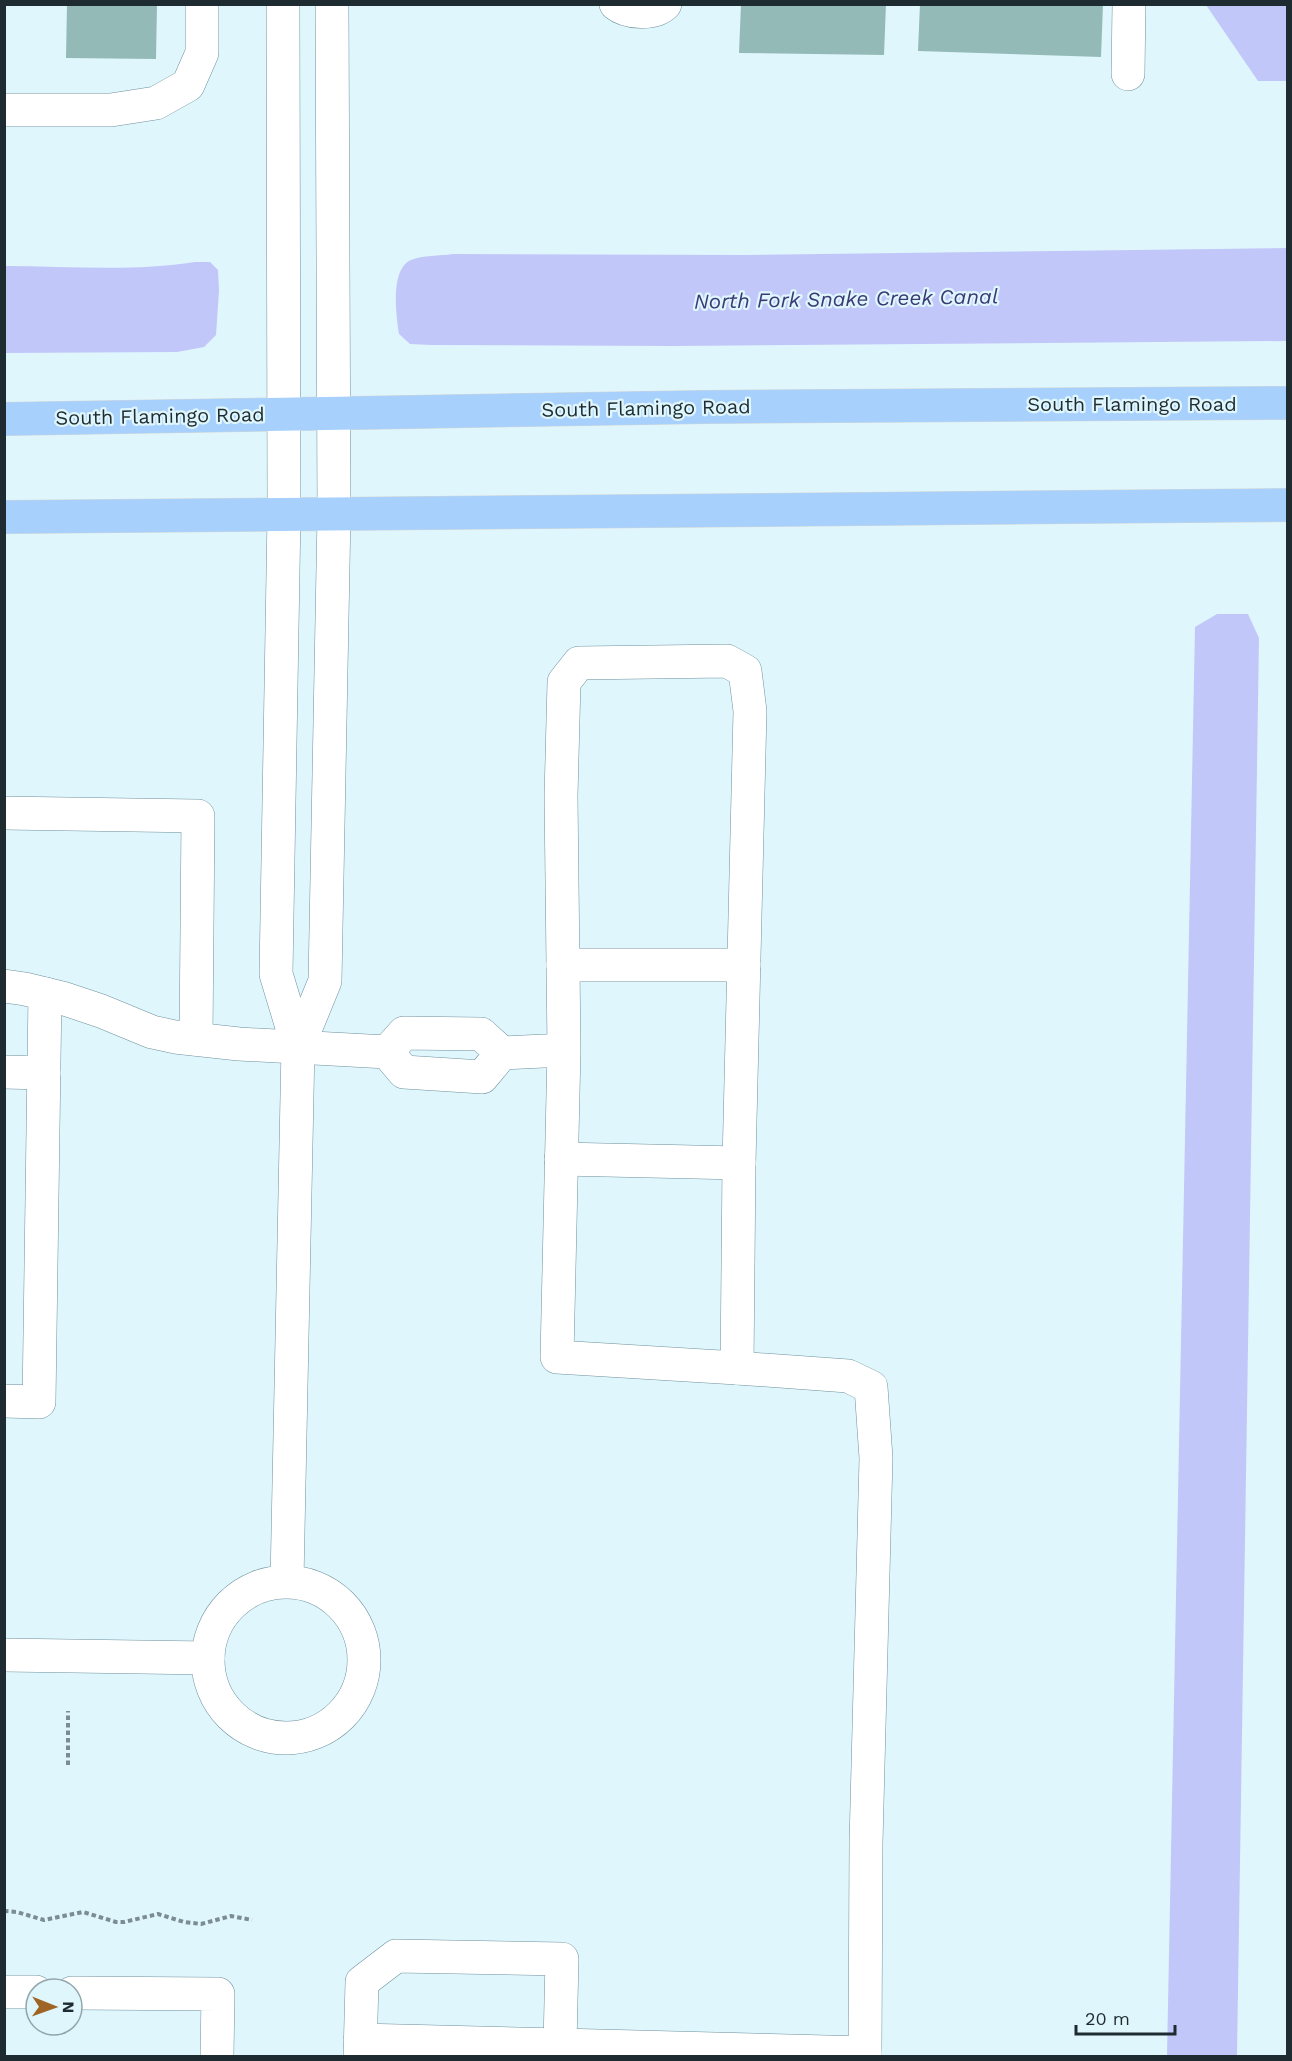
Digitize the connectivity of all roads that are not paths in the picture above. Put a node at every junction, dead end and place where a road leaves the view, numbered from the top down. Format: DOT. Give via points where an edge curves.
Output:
graph roads {
  1 [pos="201,4"];
  2 [pos="283,4"];
  3 [pos="332,4"];
  4 [pos="616,4"];
  5 [pos="665,4"];
  6 [pos="1129,4"];
  7 [pos="1128,74"];
  8 [pos="4,110"];
  9 [pos="1287,403"];
  10 [pos="333,413"];
  11 [pos="283,414"];
  12 [pos="4,419"];
  13 [pos="1287,506"];
  14 [pos="284,515"];
  15 [pos="334,515"];
  16 [pos="4,517"];
  17 [pos="4,813"];
  18 [pos="563,965"];
  19 [pos="744,965"];
  20 [pos="4,986"];
  21 [pos="45,994"];
  22 [pos="196,1039"];
  23 [pos="298,1047"];
  24 [pos="564,1050"];
  25 [pos="4,1072"];
  26 [pos="44,1073"];
  27 [pos="561,1159"];
  28 [pos="739,1163"];
  29 [pos="738,1368"];
  30 [pos="4,1401"];
  31 [pos="287,1581"];
  32 [pos="4,1655"];
  33 [pos="208,1658"];
  34 [pos="4,1992"];
  35 [pos="24,1992"];
  36 [pos="84,1993"];
  37 [pos="560,2045"];
  38 [pos="360,2048"];
  39 [pos="865,2055"];
  40 [pos="217,2056"];
  1 -- 8 [label="street" via="202,53 188,85 156,103 111,110"];
  2 -- 11 [label="street"];
  3 -- 10 [label="street"];
  4 -- 5 [label="street" via="628,10 650,11"];
  6 -- 7 [label="street"];
  9 -- 10 [label="main road, South Flamingo Road"];
  10 -- 11 [label="main road, South Flamingo Road"];
  10 -- 15 [label="street"];
  11 -- 12 [label="main road, South Flamingo Road"];
  11 -- 14 [label="street"];
  13 -- 15 [label="main road"];
  14 -- 15 [label="main road"];
  14 -- 16 [label="main road"];
  14 -- 23 [label="street" via="276,974"];
  15 -- 23 [label="street" via="325,981"];
  17 -- 22 [label="street" via="198,816"];
  18 -- 19 [label="street"];
  18 -- 19 [label="street" via="564,682 579,663 727,661 745,671 750,711"];
  18 -- 24 [label="street"];
  19 -- 28 [label="street"];
  20 -- 21 [label="street"];
  21 -- 22 [label="street" via="152,1032"];
  21 -- 26 [label="street"];
  22 -- 23 [label="street"];
  23 -- 24 [label="street" via="387,1052 404,1072 482,1077 501,1053"];
  23 -- 31 [label="street"];
  24 -- 27 [label="street"];
  25 -- 26 [label="street"];
  26 -- 30 [label="street" via="39,1402"];
  27 -- 28 [label="street"];
  27 -- 29 [label="street" via="557,1357"];
  28 -- 29 [label="street"];
  29 -- 39 [label="street" via="848,1376 871,1387 876,1458"];
  31 -- 33 [label="street" via="263,1584 241,1596 224,1613 213,1634"];
  31 -- 33 [label="street" via="313,1585 336,1599 353,1618 363,1643 364,1669 357,1695 341,1716 319,1731 294,1738 268,1736 244,1726 224,1708 212,1684"];
  32 -- 33 [label="street"];
  34 -- 35 [label="street"];
  36 -- 40 [label="street" via="218,1994"];
  37 -- 38 [label="street"];
  37 -- 38 [label="street" via="562,1959 396,1956 362,1982"];
  37 -- 39 [label="street"];
}
